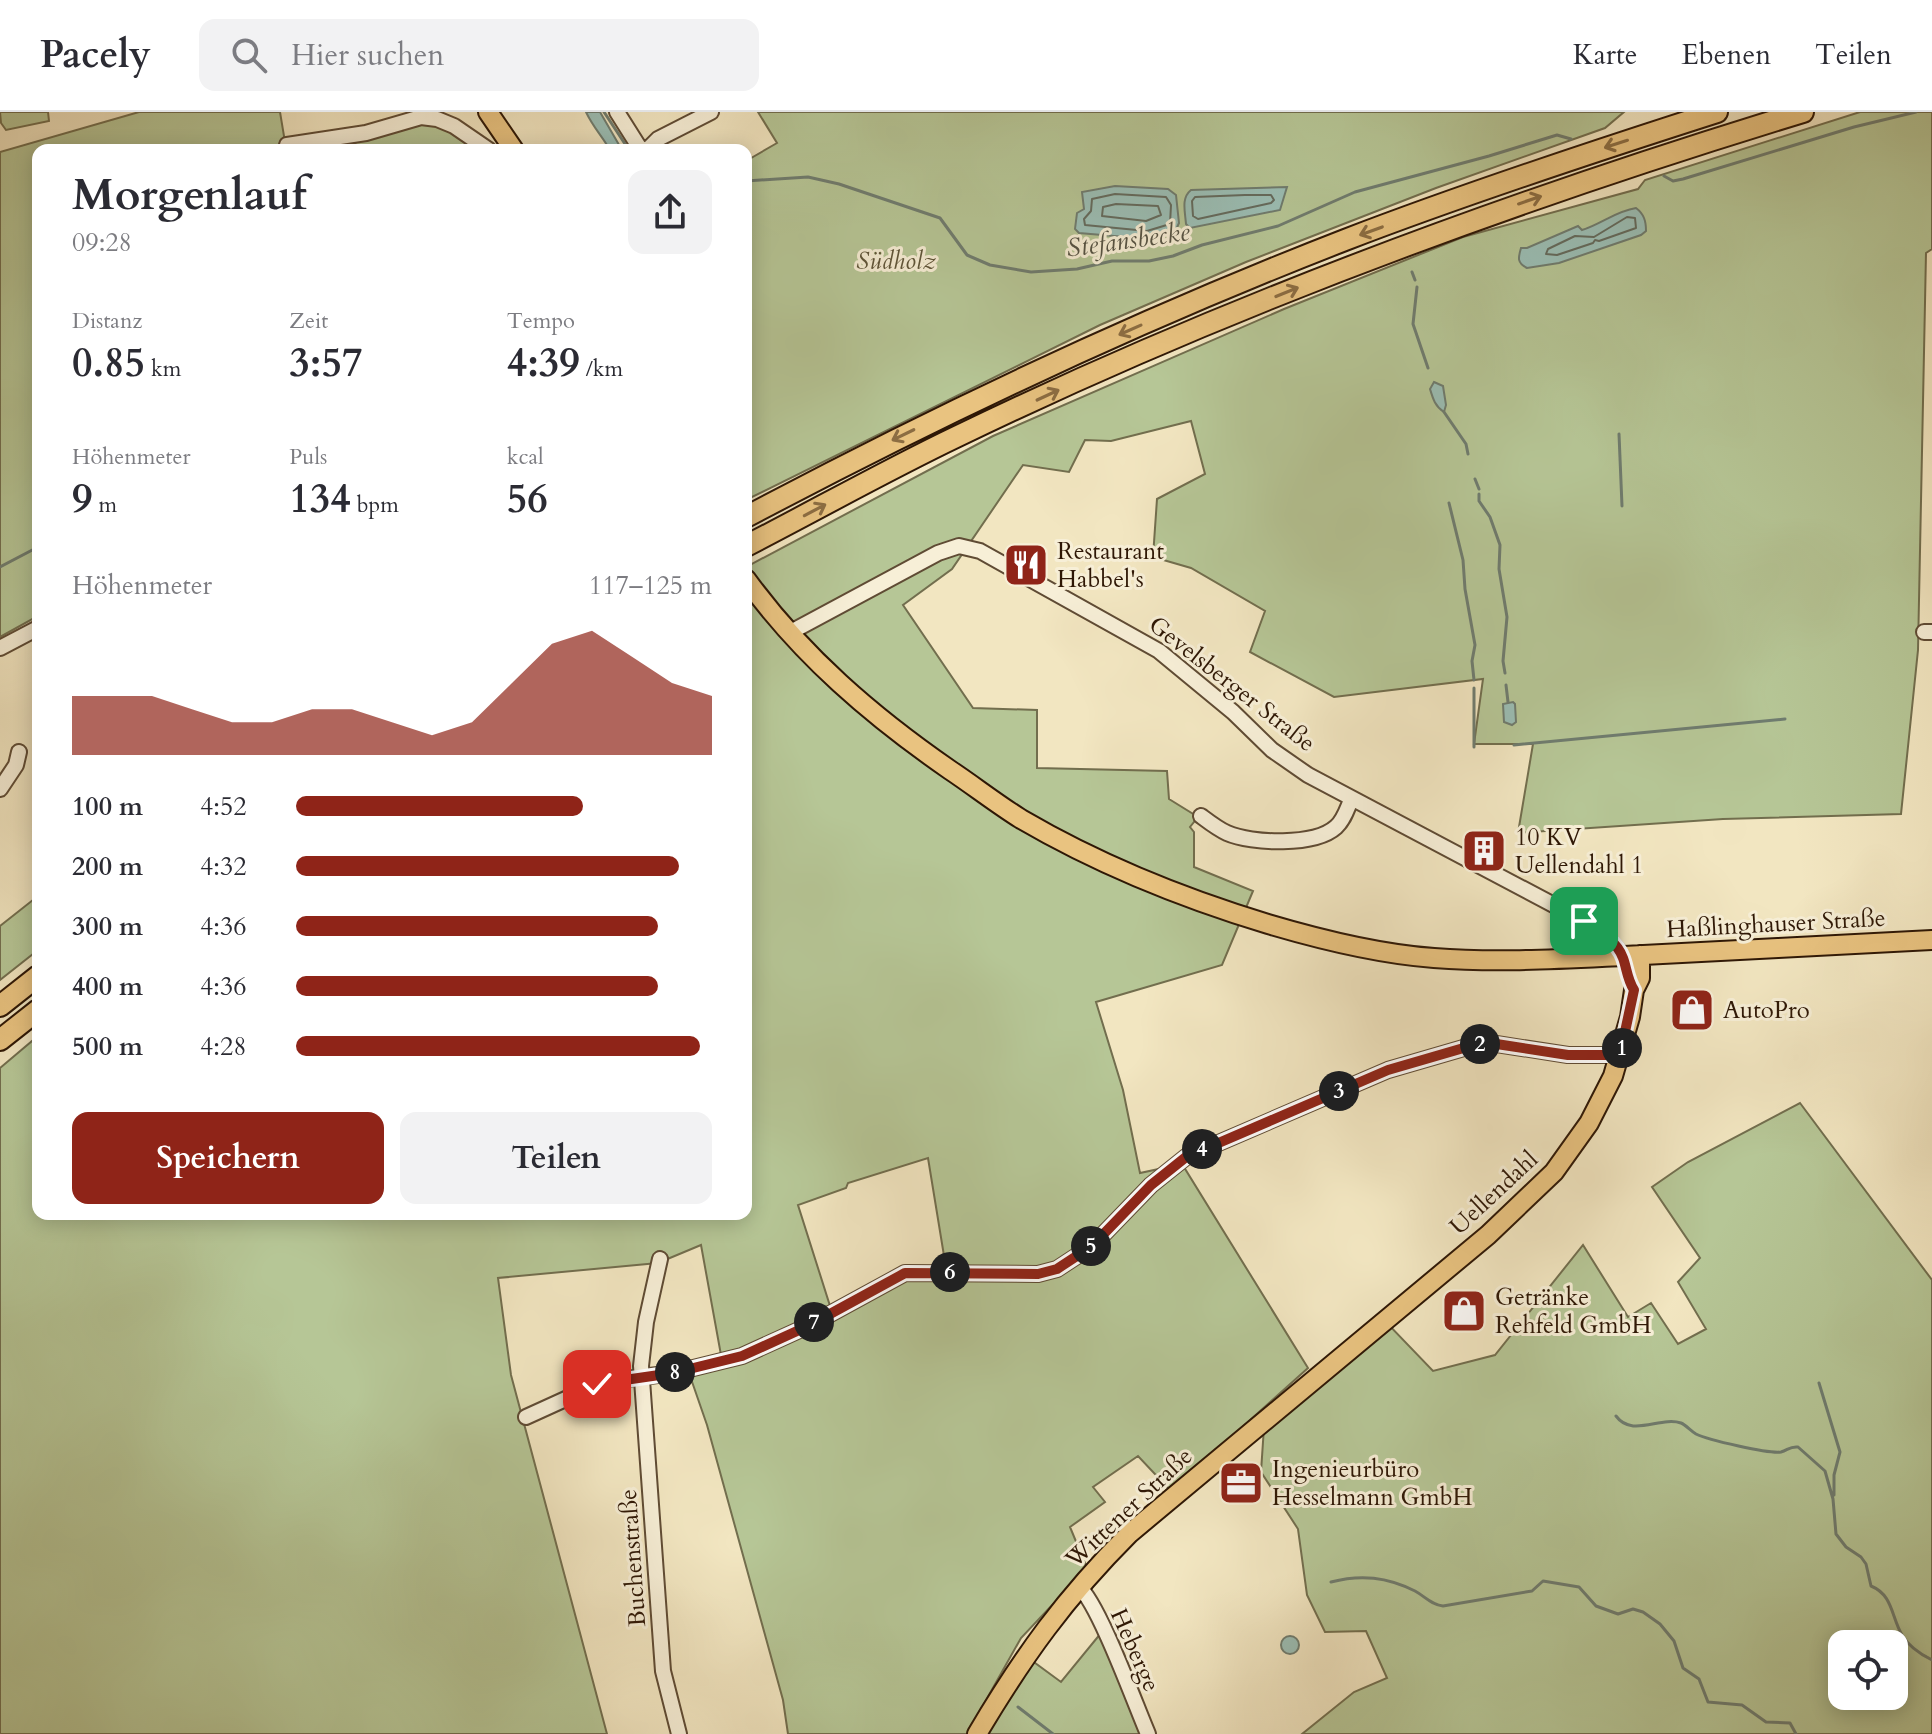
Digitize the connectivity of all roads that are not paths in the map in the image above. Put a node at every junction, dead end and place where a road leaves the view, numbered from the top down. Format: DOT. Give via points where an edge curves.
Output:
graph roads {
  1 [pos="488,112"];
  2 [pos="617,112"];
  3 [pos="711,112"];
  4 [pos="1717,112"];
  5 [pos="1803,112"];
  6 [pos="294,144"];
  7 [pos="480,144"];
  8 [pos="510,144"];
  9 [pos="640,144"];
  10 [pos="652,144"];
  11 [pos="752,514"];
  12 [pos="752,543"];
  13 [pos="752,587"];
  14 [pos="32,631"];
  15 [pos="789,633"];
  16 [pos="0,648"];
  17 [pos="19,752"];
  18 [pos="0,789"];
  19 [pos="1351,800"];
  20 [pos="1201,816"];
  21 [pos="1932,940"];
  22 [pos="1632,956"];
  23 [pos="32,981"];
  24 [pos="0,1006"];
  25 [pos="32,1015"];
  26 [pos="0,1040"];
  27 [pos="1620,1055"];
  28 [pos="660,1259"];
  29 [pos="642,1377"];
  30 [pos="1313,1380"];
  31 [pos="526,1417"];
  32 [pos="1079,1587"];
  33 [pos="679,1734"];
  34 [pos="977,1734"];
  35 [pos="1148,1734"];
  1 -- 8 [label="main road"];
  2 -- 9 [label="street"];
  3 -- 10 [label="street"];
  4 -- 11 [label="highway, one-way" via="1583,154 1254,277 973,401"];
  12 -- 5 [label="highway, one-way" via="955,437 1205,325 1499,211"];
  6 -- 7 [label="street" via="366,133 421,117 454,126"];
  13 -- 15 [label="main road"];
  14 -- 16 [label="street"];
  15 -- 19 [label="street, Gevelsberger Straße" via="938,553 959,546 980,551 1159,651 1272,750"];
  15 -- 22 [label="main road" via="872,714 1020,818 1201,904 1302,934 1419,957"];
  17 -- 18 [label="street"];
  19 -- 20 [label="street" via="1338,825 1300,839 1240,837"];
  19 -- 22 [label="street, Gevelsberger Straße" via="1584,921"];
  21 -- 22 [label="main road, Haßlinghauser Straße"];
  22 -- 27 [label="main road, Uellendahl" via="1629,982 1634,990"];
  23 -- 24 [label="highway"];
  25 -- 26 [label="highway"];
  27 -- 29 [label="street" via="1568,1055 1490,1043 1388,1070 1186,1157 1092,1246 1057,1269 1038,1274 905,1273 742,1356"];
  27 -- 30 [label="main road, Uellendahl" via="1589,1123 1554,1172 1488,1235"];
  28 -- 29 [label="street, Buchenstraße" via="646,1322"];
  29 -- 31 [label="street" via="597,1384"];
  29 -- 33 [label="street, Buchenstraße" via="663,1671"];
  30 -- 32 [label="main road, Wittener Straße" via="1144,1521"];
  32 -- 34 [label="main road, Wittener Straße" via="1023,1658"];
  32 -- 35 [label="street, Heberge"];
}
